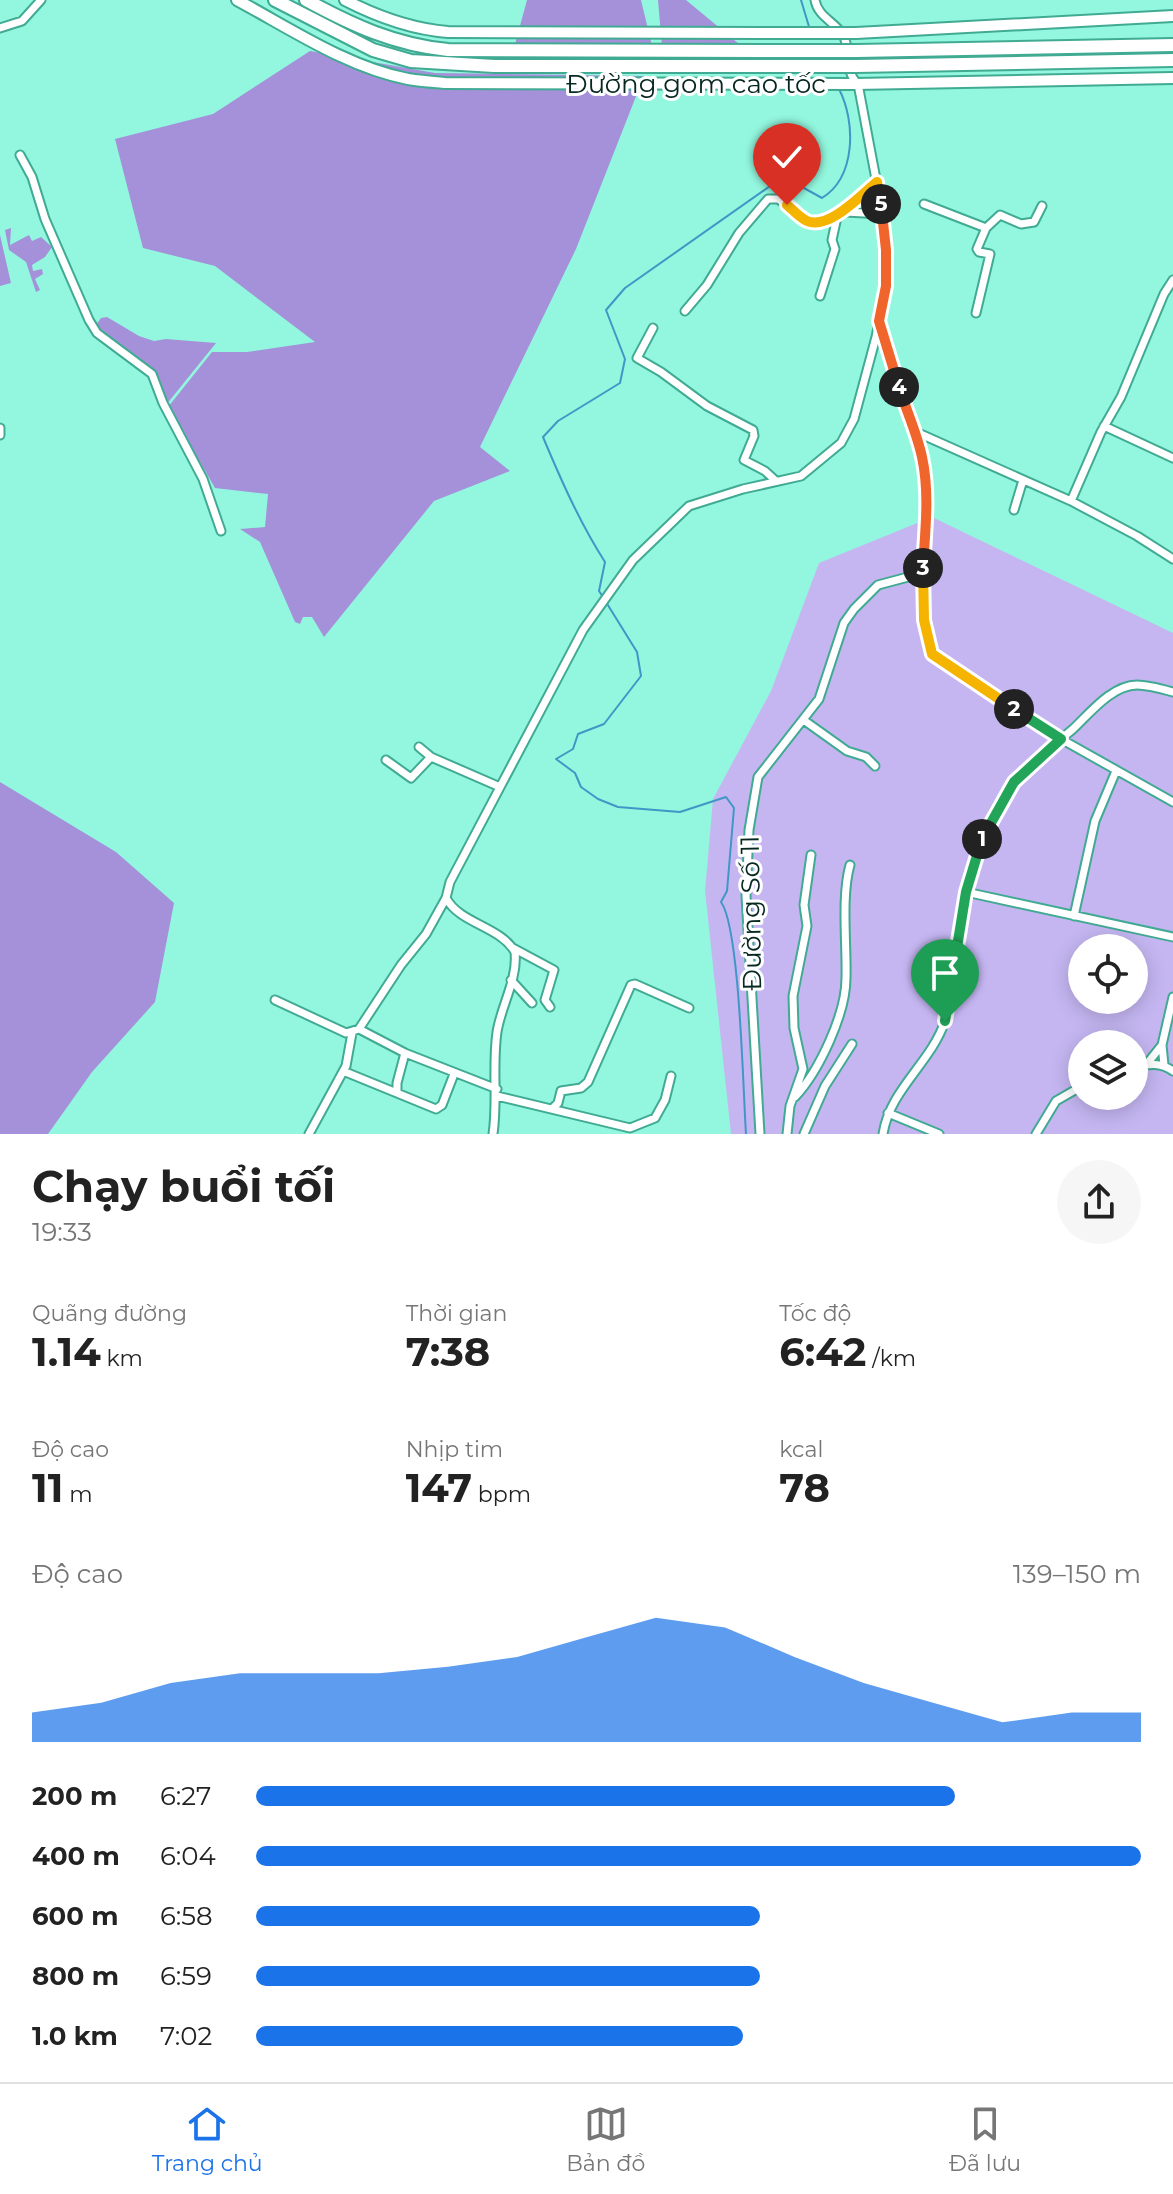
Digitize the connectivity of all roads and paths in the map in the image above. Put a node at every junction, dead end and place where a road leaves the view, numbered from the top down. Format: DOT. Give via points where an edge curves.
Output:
graph roads {
  1 [pos="41,0"];
  2 [pos="237,0"];
  3 [pos="275,0"];
  4 [pos="306,0"];
  5 [pos="345,0"];
  6 [pos="815,0"];
  7 [pos="1173,16"];
  8 [pos="0,28"];
  9 [pos="1173,45"];
  10 [pos="1173,60"];
  11 [pos="1173,78"];
  12 [pos="857,84"];
  13 [pos="20,155"];
  14 [pos="877,182"];
  15 [pos="924,204"];
  16 [pos="1042,206"];
  17 [pos="846,212"];
  18 [pos="882,214"];
  19 [pos="837,217"];
  20 [pos="986,228"];
  21 [pos="1173,280"];
  22 [pos="820,296"];
  23 [pos="685,311"];
  24 [pos="976,313"];
  25 [pos="879,321"];
  26 [pos="653,328"];
  27 [pos="1104,426"];
  28 [pos="0,428"];
  29 [pos="916,432"];
  30 [pos="0,435"];
  31 [pos="1173,458"];
  32 [pos="1023,480"];
  33 [pos="776,481"];
  34 [pos="1071,501"];
  35 [pos="1014,510"];
  36 [pos="221,531"];
  37 [pos="1173,559"];
  38 [pos="923,573"];
  39 [pos="1173,692"];
  40 [pos="805,721"];
  41 [pos="1061,739"];
  42 [pos="419,747"];
  43 [pos="431,757"];
  44 [pos="386,760"];
  45 [pos="875,766"];
  46 [pos="1116,771"];
  47 [pos="500,787"];
  48 [pos="1173,802"];
  49 [pos="811,855"];
  50 [pos="850,865"];
  51 [pos="966,892"];
  52 [pos="446,898"];
  53 [pos="1074,916"];
  54 [pos="1173,937"];
  55 [pos="513,948"];
  56 [pos="511,980"];
  57 [pos="1173,997"];
  58 [pos="275,1000"];
  59 [pos="532,1003"];
  60 [pos="550,1007"];
  61 [pos="689,1008"];
  62 [pos="355,1031"];
  63 [pos="852,1044"];
  64 [pos="1162,1045"];
  65 [pos="405,1053"];
  66 [pos="1148,1062"];
  67 [pos="1148,1065"];
  68 [pos="1164,1065"];
  69 [pos="343,1071"];
  70 [pos="1173,1071"];
  71 [pos="454,1074"];
  72 [pos="671,1076"];
  73 [pos="397,1093"];
  74 [pos="497,1093"];
  75 [pos="1068,1094"];
  76 [pos="793,1100"];
  77 [pos="552,1109"];
  78 [pos="888,1113"];
  79 [pos="309,1134"];
  80 [pos="493,1134"];
  81 [pos="760,1134"];
  82 [pos="787,1134"];
  83 [pos="804,1134"];
  84 [pos="883,1134"];
  85 [pos="939,1134"];
  86 [pos="1036,1134"];
  1 -- 8 [label="street" via="22,21"];
  2 -- 12 [label="main road, Đường gom cao tốc" via="319,45 408,79 493,84"];
  3 -- 10 [label="highway, bridge" via="373,50 411,61 494,66 856,66"];
  4 -- 9 [label="highway, bridge" via="378,35 425,48 856,51"];
  5 -- 7 [label="main road, Đường gom cao tốc, bridge" via="396,22 448,32 856,33"];
  6 -- 12 [label="street" via="817,10 842,32"];
  11 -- 12 [label="main road, Đường gom cao tốc"];
  12 -- 14 [label="street"];
  13 -- 36 [label="street" via="89,320 97,333 152,374 203,479"];
  14 -- 18 [label="street"];
  14 -- 19 [label="street"];
  15 -- 20 [label="street"];
  16 -- 20 [label="street" via="1034,222 1021,224 1000,215"];
  17 -- 18 [label="street"];
  18 -- 25 [label="street" via="886,286"];
  19 -- 22 [label="street" via="835,249"];
  19 -- 23 [label="street" via="811,222 778,199 768,199"];
  20 -- 24 [label="street" via="977,249 990,254"];
  21 -- 27 [label="street"];
  25 -- 29 [label="street"];
  25 -- 33 [label="street" via="854,419 841,443 801,476"];
  26 -- 33 [label="street" via="637,358 753,430 744,460"];
  27 -- 31 [label="street"];
  27 -- 34 [label="street"];
  28 -- 30 [label="street"];
  29 -- 32 [label="street"];
  29 -- 38 [label="street" via="926,489"];
  32 -- 34 [label="street"];
  32 -- 35 [label="street"];
  33 -- 47 [label="street" via="689,506 633,560 583,630"];
  34 -- 37 [label="street"];
  38 -- 40 [label="street, Đường Số 11" via="878,585 854,609 844,623 819,699"];
  38 -- 41 [label="street" via="924,620 932,654"];
  39 -- 41 [label="street" via="1124,687"];
  40 -- 45 [label="street"];
  40 -- 81 [label="street, Đường Số 11" via="758,777 749,830 746,907"];
  41 -- 46 [label="street"];
  41 -- 51 [label="street" via="1004,796 979,846"];
  42 -- 43 [label="street"];
  43 -- 44 [label="street" via="411,778"];
  43 -- 47 [label="street"];
  46 -- 48 [label="street"];
  46 -- 53 [label="street" via="1095,821"];
  47 -- 52 [label="street"];
  49 -- 76 [label="street" via="804,905 807,926 793,996 803,1069"];
  50 -- 76 [label="street" via="841,1011"];
  51 -- 53 [label="street"];
  51 -- 78 [label="street" via="941,1035"];
  52 -- 55 [label="street"];
  52 -- 62 [label="street"];
  53 -- 54 [label="street"];
  55 -- 56 [label="street"];
  55 -- 60 [label="street" via="554,970 545,1000"];
  56 -- 59 [label="street"];
  56 -- 74 [label="street" via="497,1032"];
  57 -- 64 [label="street"];
  58 -- 62 [label="street" via="334,1029"];
  61 -- 77 [label="street" via="631,985 588,1082 561,1091"];
  62 -- 65 [label="street"];
  62 -- 69 [label="street"];
  63 -- 83 [label="street" via="825,1086"];
  64 -- 66 [label="street"];
  64 -- 68 [label="street"];
  65 -- 71 [label="street"];
  65 -- 73 [label="street"];
  67 -- 68 [label="street"];
  68 -- 70 [label="street"];
  69 -- 73 [label="street"];
  69 -- 79 [label="street"];
  71 -- 73 [label="street" via="439,1108"];
  71 -- 74 [label="street"];
  72 -- 77 [label="street" via="655,1118 630,1128"];
  74 -- 77 [label="street"];
  74 -- 80 [label="street"];
  75 -- 86 [label="street" via="1056,1101"];
  76 -- 82 [label="street"];
  78 -- 84 [label="street"];
  78 -- 85 [label="street"];
}
